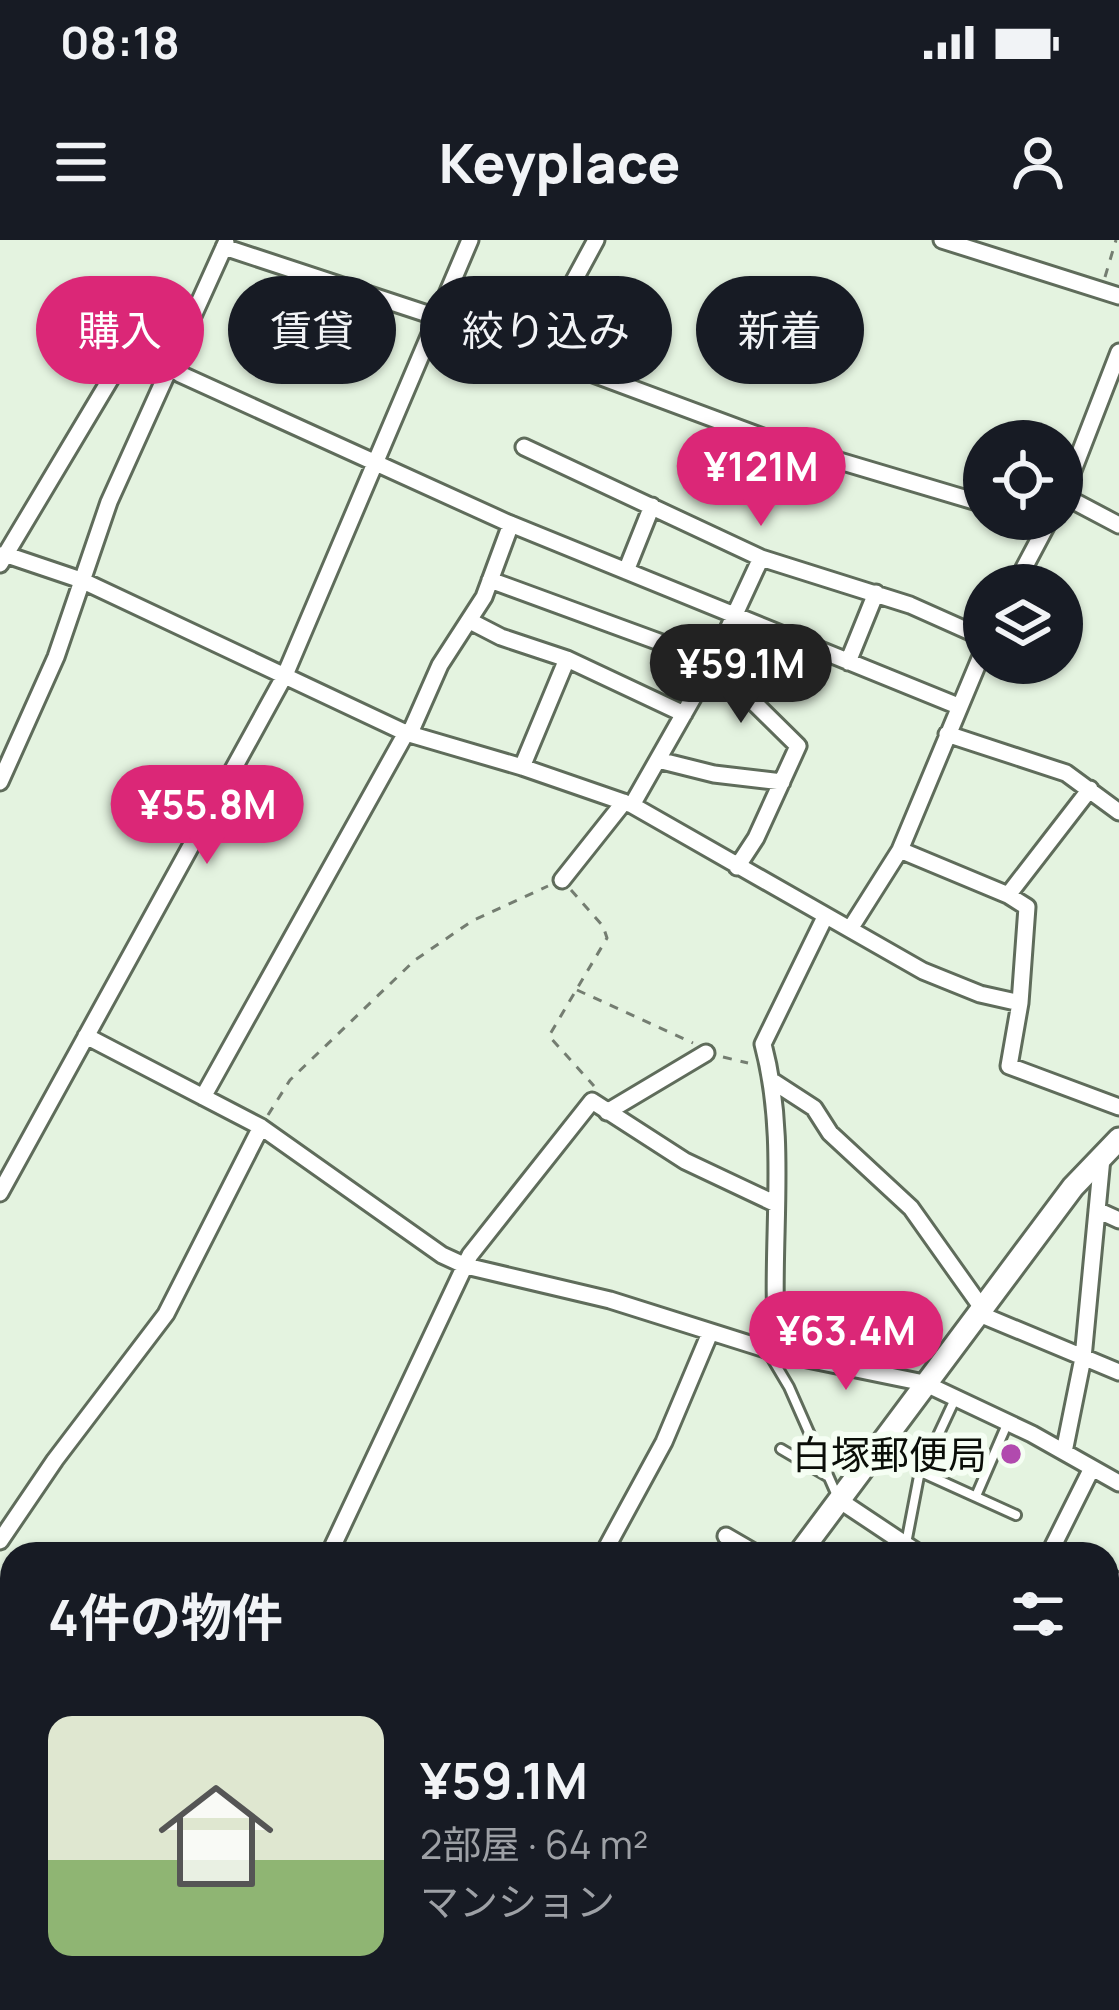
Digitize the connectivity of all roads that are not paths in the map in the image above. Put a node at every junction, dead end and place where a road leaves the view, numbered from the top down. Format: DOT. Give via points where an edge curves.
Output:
graph roads {
  1 [pos="470,240"];
  2 [pos="596,240"];
  3 [pos="942,240"];
  4 [pos="226,244"];
  5 [pos="454,276"];
  6 [pos="576,276"];
  7 [pos="204,292"];
  8 [pos="1119,296"];
  9 [pos="420,313"];
  10 [pos="1119,352"];
  11 [pos="420,354"];
  12 [pos="109,384"];
  13 [pos="162,384"];
  14 [pos="201,384"];
  15 [pos="618,384"];
  16 [pos="1083,446"];
  17 [pos="524,447"];
  18 [pos="374,465"];
  19 [pos="963,498"];
  20 [pos="652,506"];
  21 [pos="1083,508"];
  22 [pos="511,524"];
  23 [pos="1119,526"];
  24 [pos="761,558"];
  25 [pos="2,559"];
  26 [pos="626,571"];
  27 [pos="82,580"];
  28 [pos="490,580"];
  29 [pos="876,593"];
  30 [pos="735,615"];
  31 [pos="470,621"];
  32 [pos="963,629"];
  33 [pos="567,659"];
  34 [pos="848,662"];
  35 [pos="711,666"];
  36 [pos="285,675"];
  37 [pos="968,684"];
  38 [pos="958,706"];
  39 [pos="684,714"];
  40 [pos="408,733"];
  41 [pos="947,734"];
  42 [pos="658,760"];
  43 [pos="522,766"];
  44 [pos="0,782"];
  45 [pos="782,782"];
  46 [pos="1090,789"];
  47 [pos="1116,802"];
  48 [pos="628,804"];
  49 [pos="900,850"];
  50 [pos="737,867"];
  51 [pos="562,880"];
  52 [pos="1008,895"];
  53 [pos="825,917"];
  54 [pos="850,929"];
  55 [pos="1020,1004"];
  56 [pos="86,1036"];
  57 [pos="706,1052"];
  58 [pos="773,1082"];
  59 [pos="203,1097"];
  60 [pos="1119,1107"];
  61 [pos="607,1112"];
  62 [pos="261,1127"];
  63 [pos="1119,1139"];
  64 [pos="1102,1158"];
  65 [pos="0,1193"];
  66 [pos="776,1204"];
  67 [pos="1097,1210"];
  68 [pos="1119,1220"];
  69 [pos="466,1266"];
  70 [pos="980,1310"];
  71 [pos="710,1333"];
  72 [pos="772,1351"];
  73 [pos="1083,1358"];
  74 [pos="1119,1372"];
  75 [pos="925,1383"];
  76 [pos="956,1397"];
  77 [pos="1008,1422"];
  78 [pos="782,1450"];
  79 [pos="1064,1452"];
  80 [pos="1092,1468"];
  81 [pos="921,1472"];
  82 [pos="1119,1483"];
  83 [pos="834,1489"];
  84 [pos="976,1496"];
  85 [pos="1016,1515"];
  86 [pos="726,1536"];
  87 [pos="0,1541"];
  88 [pos="335,1542"];
  89 [pos="610,1542"];
  90 [pos="736,1542"];
  91 [pos="805,1542"];
  92 [pos="900,1542"];
  93 [pos="912,1542"];
  94 [pos="1060,1542"];
  1 -- 5 [label="street"];
  2 -- 6 [label="street"];
  3 -- 8 [label="street"];
  4 -- 7 [label="street"];
  4 -- 9 [label="street"];
  10 -- 16 [label="street"];
  11 -- 18 [label="street"];
  12 -- 25 [label="street"];
  13 -- 27 [label="street"];
  14 -- 18 [label="street"];
  15 -- 19 [label="street"];
  17 -- 20 [label="street"];
  18 -- 22 [label="street"];
  18 -- 36 [label="street"];
  20 -- 24 [label="street"];
  20 -- 26 [label="street"];
  21 -- 23 [label="street"];
  22 -- 26 [label="street"];
  22 -- 28 [label="street"];
  24 -- 29 [label="street"];
  24 -- 30 [label="street"];
  25 -- 27 [label="street"];
  26 -- 30 [label="street"];
  27 -- 36 [label="street"];
  27 -- 44 [label="street"];
  28 -- 31 [label="street"];
  28 -- 35 [label="street"];
  29 -- 32 [label="street"];
  29 -- 34 [label="street"];
  30 -- 34 [label="street"];
  30 -- 35 [label="street"];
  31 -- 33 [label="street"];
  31 -- 40 [label="street"];
  33 -- 39 [label="street"];
  33 -- 43 [label="street"];
  34 -- 38 [label="street"];
  35 -- 39 [label="street"];
  35 -- 45 [label="street" via="799,746"];
  36 -- 40 [label="street"];
  36 -- 56 [label="street"];
  37 -- 38 [label="street"];
  38 -- 41 [label="street"];
  39 -- 42 [label="street"];
  40 -- 43 [label="street"];
  40 -- 59 [label="street"];
  41 -- 46 [label="street" via="1066,773"];
  41 -- 49 [label="street"];
  42 -- 45 [label="street"];
  42 -- 48 [label="street"];
  43 -- 48 [label="street"];
  45 -- 50 [label="street"];
  46 -- 47 [label="street"];
  46 -- 52 [label="street"];
  48 -- 50 [label="street"];
  48 -- 51 [label="street"];
  49 -- 52 [label="street"];
  49 -- 54 [label="street"];
  50 -- 53 [label="street"];
  52 -- 55 [label="street" via="1027,907"];
  53 -- 54 [label="street"];
  53 -- 58 [label="street" via="763,1044"];
  54 -- 55 [label="street" via="953,984"];
  55 -- 60 [label="street" via="1009,1066"];
  56 -- 59 [label="street"];
  56 -- 65 [label="street"];
  57 -- 61 [label="street"];
  58 -- 66 [label="street"];
  58 -- 70 [label="street" via="814,1108 911,1208"];
  59 -- 62 [label="street"];
  61 -- 66 [label="street"];
  61 -- 69 [label="street" via="592,1101"];
  62 -- 69 [label="street"];
  62 -- 87 [label="street" via="166,1314"];
  63 -- 64 [label="main road"];
  64 -- 67 [label="street"];
  64 -- 70 [label="main road"];
  66 -- 72 [label="street"];
  67 -- 68 [label="street"];
  67 -- 73 [label="street"];
  69 -- 71 [label="street"];
  69 -- 88 [label="street"];
  70 -- 73 [label="street"];
  70 -- 75 [label="main road"];
  71 -- 72 [label="street"];
  71 -- 89 [label="street"];
  72 -- 75 [label="street"];
  72 -- 83 [label="lane"];
  73 -- 74 [label="street"];
  73 -- 79 [label="street"];
  75 -- 76 [label="street"];
  75 -- 83 [label="main road"];
  76 -- 77 [label="street"];
  76 -- 81 [label="lane"];
  77 -- 79 [label="street"];
  77 -- 84 [label="lane"];
  78 -- 83 [label="lane"];
  79 -- 80 [label="street"];
  80 -- 82 [label="street"];
  80 -- 94 [label="street"];
  81 -- 84 [label="lane"];
  81 -- 93 [label="lane"];
  83 -- 91 [label="main road"];
  83 -- 92 [label="street"];
  84 -- 85 [label="lane"];
  86 -- 90 [label="street"];
}
